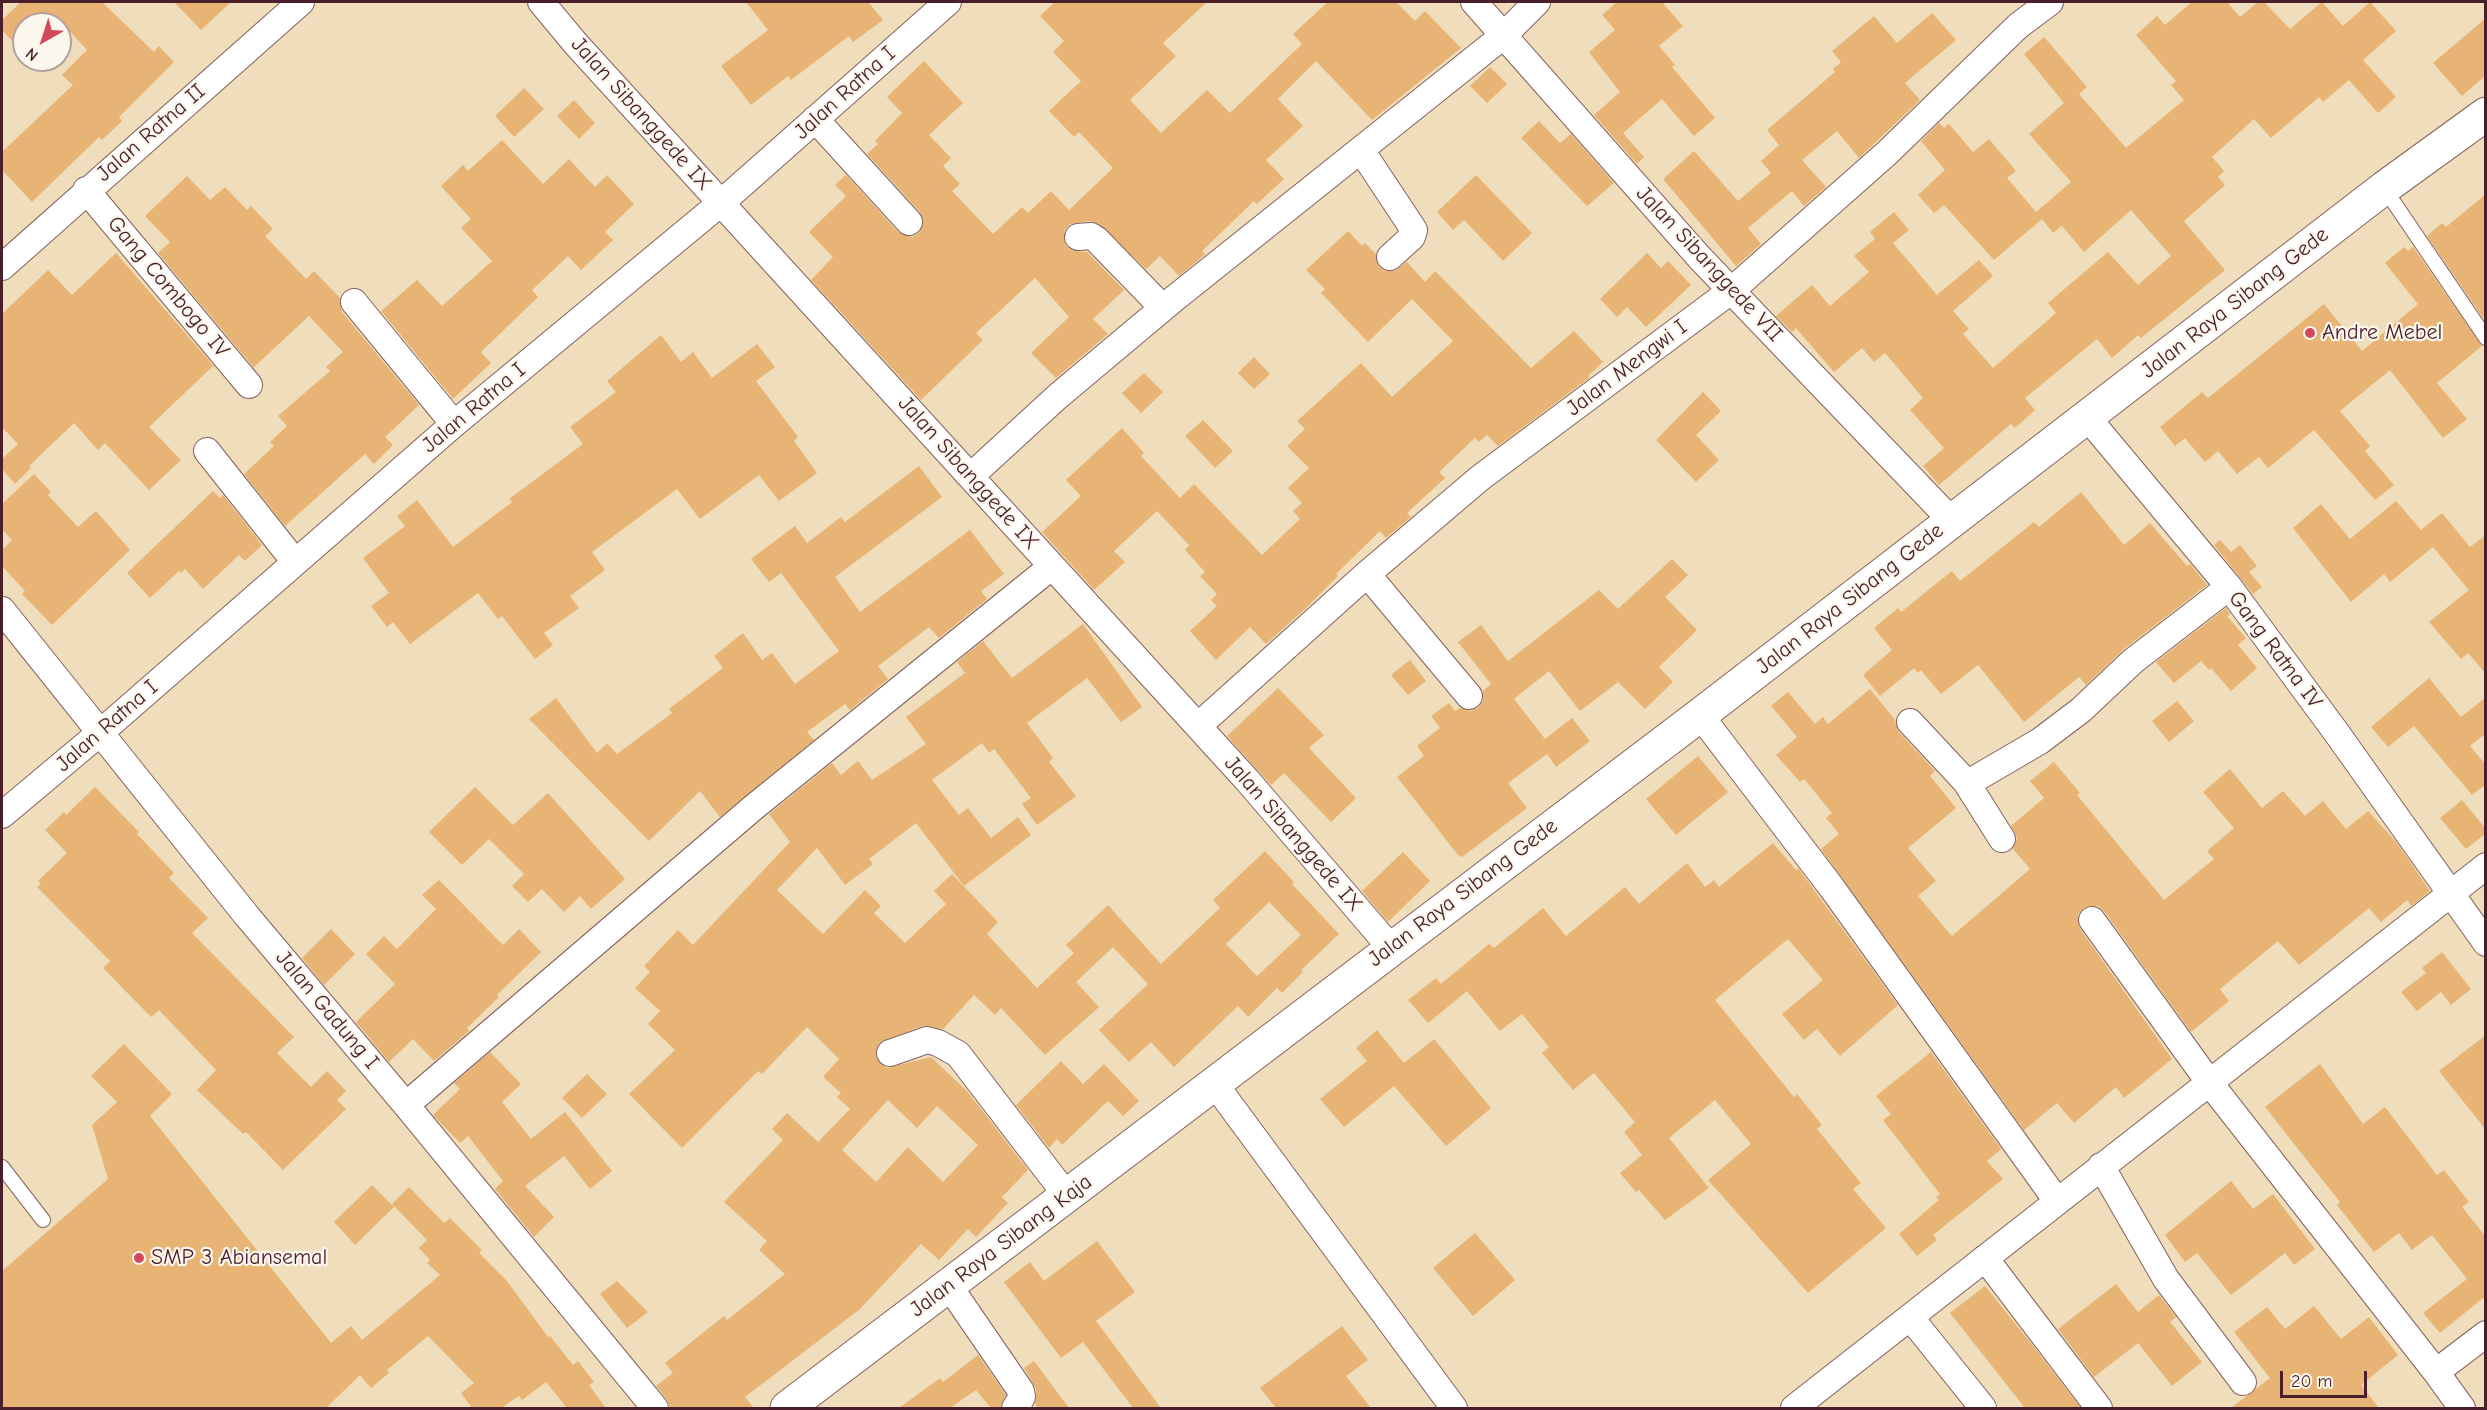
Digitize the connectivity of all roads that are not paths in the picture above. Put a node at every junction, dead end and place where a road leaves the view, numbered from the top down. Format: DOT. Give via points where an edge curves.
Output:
graph roads {
  1 [pos="301,2"];
  2 [pos="541,2"];
  3 [pos="948,2"];
  4 [pos="1474,2"];
  5 [pos="1537,2"];
  6 [pos="2050,2"];
  7 [pos="1503,36"];
  8 [pos="2486,114"];
  9 [pos="815,119"];
  10 [pos="1361,150"];
  11 [pos="2384,188"];
  12 [pos="86,190"];
  13 [pos="722,202"];
  14 [pos="909,222"];
  15 [pos="1078,237"];
  16 [pos="1390,257"];
  17 [pos="2,267"];
  18 [pos="1732,290"];
  19 [pos="354,302"];
  20 [pos="1163,308"];
  21 [pos="2486,338"];
  22 [pos="249,385"];
  23 [pos="2087,417"];
  24 [pos="454,424"];
  25 [pos="207,451"];
  26 [pos="972,476"];
  27 [pos="1951,520"];
  28 [pos="295,562"];
  29 [pos="1051,567"];
  30 [pos="1367,574"];
  31 [pos="2229,587"];
  32 [pos="2,610"];
  33 [pos="1469,696"];
  34 [pos="1700,715"];
  35 [pos="1910,722"];
  36 [pos="1198,726"];
  37 [pos="101,732"];
  38 [pos="1966,782"];
  39 [pos="2,815"];
  40 [pos="2002,839"];
  41 [pos="2486,866"];
  42 [pos="2449,894"];
  43 [pos="2092,920"];
  44 [pos="2486,943"];
  45 [pos="1391,948"];
  46 [pos="890,1053"];
  47 [pos="2208,1082"];
  48 [pos="1214,1083"];
  49 [pos="406,1105"];
  50 [pos="2102,1166"];
  51 [pos="2,1167"];
  52 [pos="1067,1196"];
  53 [pos="2057,1202"];
  54 [pos="43,1220"];
  55 [pos="1985,1258"];
  56 [pos="949,1286"];
  57 [pos="1910,1317"];
  58 [pos="2486,1334"];
  59 [pos="2436,1372"];
  60 [pos="2243,1382"];
  61 [pos="655,1408"];
  62 [pos="787,1408"];
  63 [pos="1015,1408"];
  64 [pos="1454,1408"];
  65 [pos="1794,1408"];
  66 [pos="1983,1408"];
  67 [pos="2099,1408"];
  68 [pos="2462,1408"];
  1 -- 12 [label="street, Jalan Ratna II"];
  2 -- 13 [label="street, Jalan Sibanggede IX"];
  3 -- 9 [label="street, Jalan Ratna I"];
  4 -- 7 [label="street, Jalan Sibanggede VII"];
  5 -- 7 [label="street"];
  6 -- 18 [label="street, Jalan Mengwi I" via="2018,26 1887,153"];
  7 -- 10 [label="street"];
  7 -- 18 [label="street, Jalan Sibanggede VII"];
  8 -- 11 [label="main road, Jalan Raya Sibang Gede"];
  9 -- 13 [label="street, Jalan Ratna I"];
  9 -- 14 [label="street"];
  10 -- 16 [label="street" via="1414,230 1412,237"];
  10 -- 20 [label="street"];
  11 -- 21 [label="lane"];
  11 -- 23 [label="main road, Jalan Raya Sibang Gede"];
  12 -- 17 [label="street, Jalan Ratna II"];
  12 -- 22 [label="street, Gang Combogo IV"];
  13 -- 24 [label="street, Jalan Ratna I"];
  13 -- 26 [label="street, Jalan Sibanggede IX"];
  15 -- 20 [label="street" via="1091,236 1097,240"];
  18 -- 27 [label="street, Jalan Sibanggede VII"];
  18 -- 30 [label="street, Jalan Mengwi I" via="1480,478"];
  19 -- 24 [label="street"];
  20 -- 26 [label="street" via="1057,397"];
  23 -- 27 [label="main road, Jalan Raya Sibang Gede"];
  23 -- 31 [label="street, Gang Ratna IV"];
  24 -- 28 [label="street, Jalan Ratna I"];
  25 -- 28 [label="street"];
  26 -- 29 [label="street, Jalan Sibanggede IX"];
  27 -- 34 [label="main road, Jalan Raya Sibang Gede"];
  28 -- 37 [label="street, Jalan Ratna I"];
  29 -- 36 [label="street, Jalan Sibanggede IX"];
  29 -- 49 [label="street" via="754,807"];
  30 -- 33 [label="street"];
  30 -- 36 [label="street, Jalan Mengwi I"];
  31 -- 38 [label="street" via="2133,662 2081,711 2040,741"];
  31 -- 42 [label="street, Gang Ratna IV"];
  32 -- 37 [label="street, Jalan Gadung I"];
  34 -- 45 [label="main road, Jalan Raya Sibang Gede"];
  34 -- 53 [label="street" via="1838,897"];
  35 -- 38 [label="street"];
  36 -- 45 [label="street, Jalan Sibanggede IX"];
  37 -- 39 [label="street, Jalan Ratna I"];
  37 -- 49 [label="street, Jalan Gadung I" via="247,916"];
  38 -- 40 [label="street"];
  41 -- 42 [label="street"];
  42 -- 44 [label="street, Gang Ratna IV"];
  42 -- 47 [label="street"];
  43 -- 47 [label="street"];
  45 -- 48 [label="main road, Jalan Raya Sibang Gede"];
  46 -- 52 [label="street" via="927,1040 958,1054"];
  47 -- 50 [label="street"];
  47 -- 59 [label="street"];
  48 -- 52 [label="main road, Jalan Raya Sibang Kaja"];
  48 -- 64 [label="street"];
  49 -- 61 [label="street, Jalan Gadung I"];
  50 -- 53 [label="street"];
  50 -- 60 [label="street" via="2166,1279"];
  51 -- 54 [label="lane"];
  52 -- 56 [label="main road, Jalan Raya Sibang Kaja"];
  53 -- 55 [label="street"];
  55 -- 57 [label="street"];
  55 -- 67 [label="street"];
  56 -- 62 [label="main road, Jalan Raya Sibang Kaja"];
  56 -- 63 [label="street" via="1021,1391"];
  57 -- 65 [label="street"];
  57 -- 66 [label="street"];
  58 -- 59 [label="street"];
  59 -- 68 [label="street"];
}
